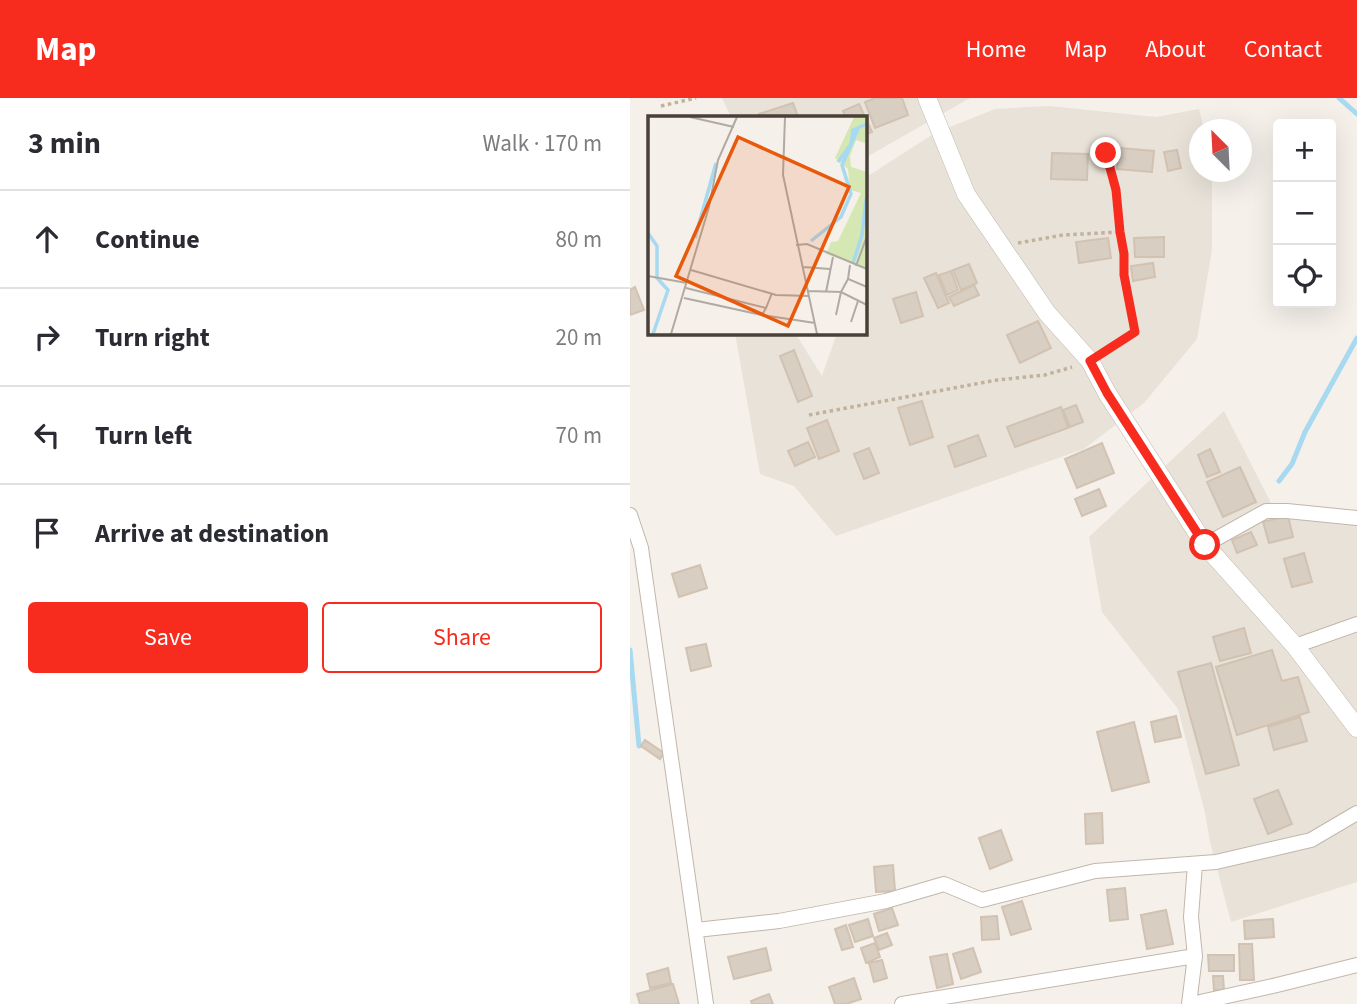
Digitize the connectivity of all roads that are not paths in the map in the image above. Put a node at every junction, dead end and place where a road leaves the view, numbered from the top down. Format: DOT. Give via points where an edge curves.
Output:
graph roads {
  1 [pos="927,98"];
  2 [pos="630,514"];
  3 [pos="1357,518"];
  4 [pos="1205,545"];
  5 [pos="1357,624"];
  6 [pos="1295,646"];
  7 [pos="1357,728"];
  8 [pos="1357,813"];
  9 [pos="1195,863"];
  10 [pos="696,930"];
  11 [pos="1195,956"];
  12 [pos="1357,965"];
  13 [pos="706,1004"];
  14 [pos="902,1004"];
  15 [pos="1190,1004"];
  1 -- 4 [label="street" via="966,194 1047,313 1090,361"];
  2 -- 10 [label="street" via="641,548"];
  3 -- 4 [label="street" via="1266,511"];
  4 -- 6 [label="street"];
  5 -- 6 [label="street"];
  6 -- 7 [label="street"];
  8 -- 9 [label="street" via="1311,840"];
  9 -- 10 [label="street" via="1095,871 982,900 944,884 886,901"];
  9 -- 11 [label="street" via="1191,917"];
  10 -- 13 [label="street"];
  11 -- 14 [label="street"];
  11 -- 15 [label="street"];
  12 -- 15 [label="street"];
}
